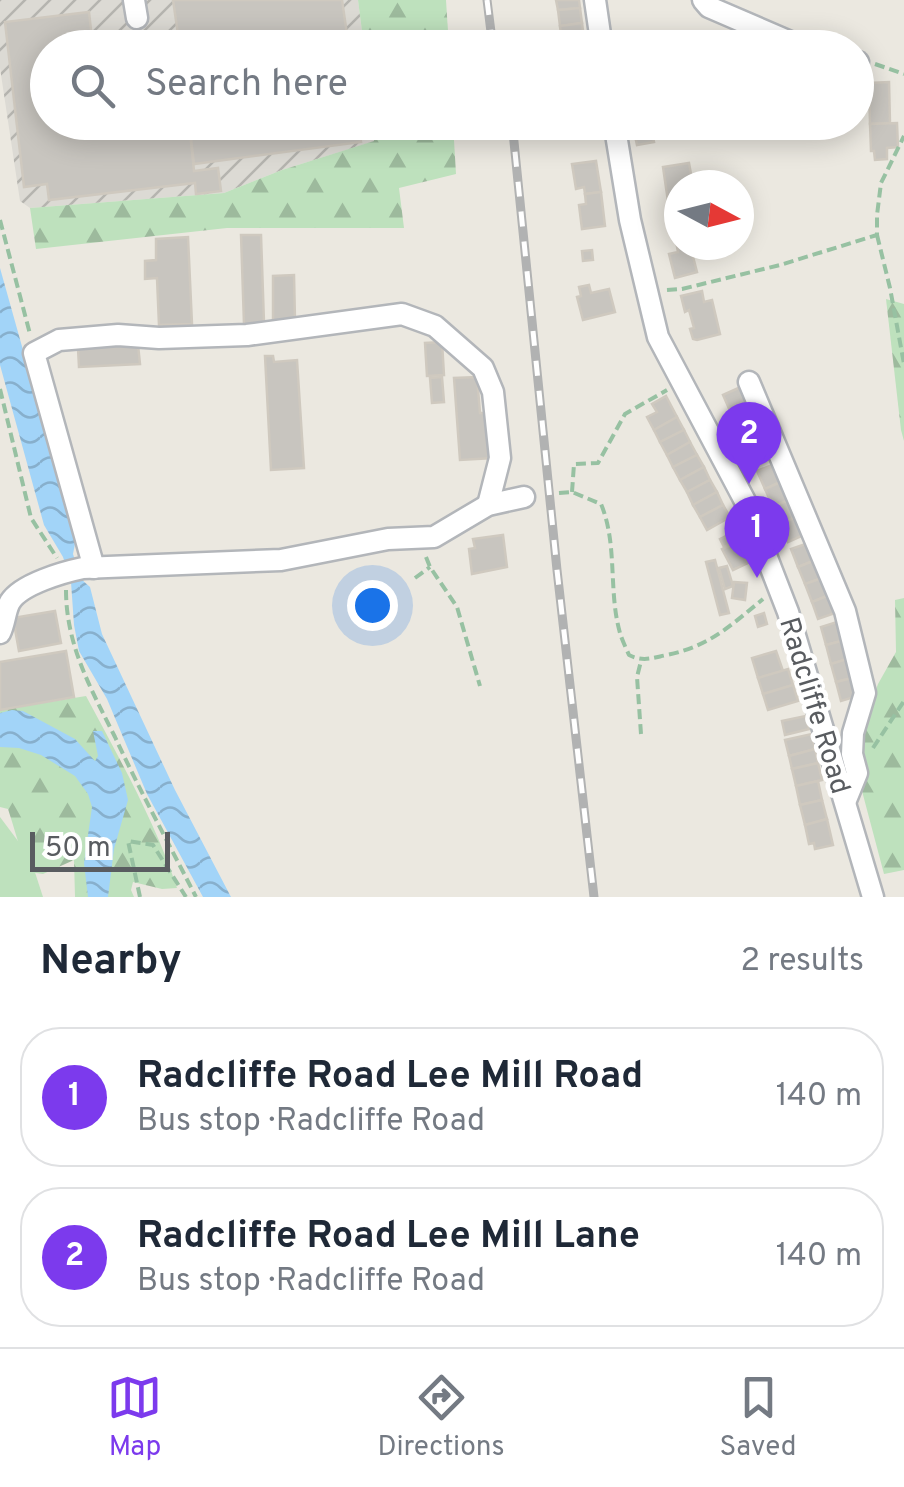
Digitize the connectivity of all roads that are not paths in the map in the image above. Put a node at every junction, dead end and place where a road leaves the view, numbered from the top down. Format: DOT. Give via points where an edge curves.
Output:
graph roads {
  1 [pos="595,0"];
  2 [pos="703,0"];
  3 [pos="599,30"];
  4 [pos="763,30"];
  5 [pos="617,140"];
  6 [pos="749,382"];
  7 [pos="524,497"];
  8 [pos="488,504"];
  9 [pos="76,572"];
  10 [pos="0,633"];
  11 [pos="846,800"];
  12 [pos="874,897"];
  1 -- 3 [label="street"];
  2 -- 4 [label="street"];
  5 -- 11 [label="street, Radcliffe Road" via="671,388 745,501 794,630"];
  6 -- 11 [label="street" via="845,611 866,693 853,733 857,773"];
  7 -- 8 [label="street"];
  8 -- 9 [label="street" via="434,538 388,539 281,560"];
  8 -- 9 [label="street" via="500,458 494,392 484,368 435,326 402,314 247,334 59,340 34,353"];
  9 -- 10 [label="street" via="26,588 10,602"];
  11 -- 12 [label="street, Radcliffe Road"];
}
